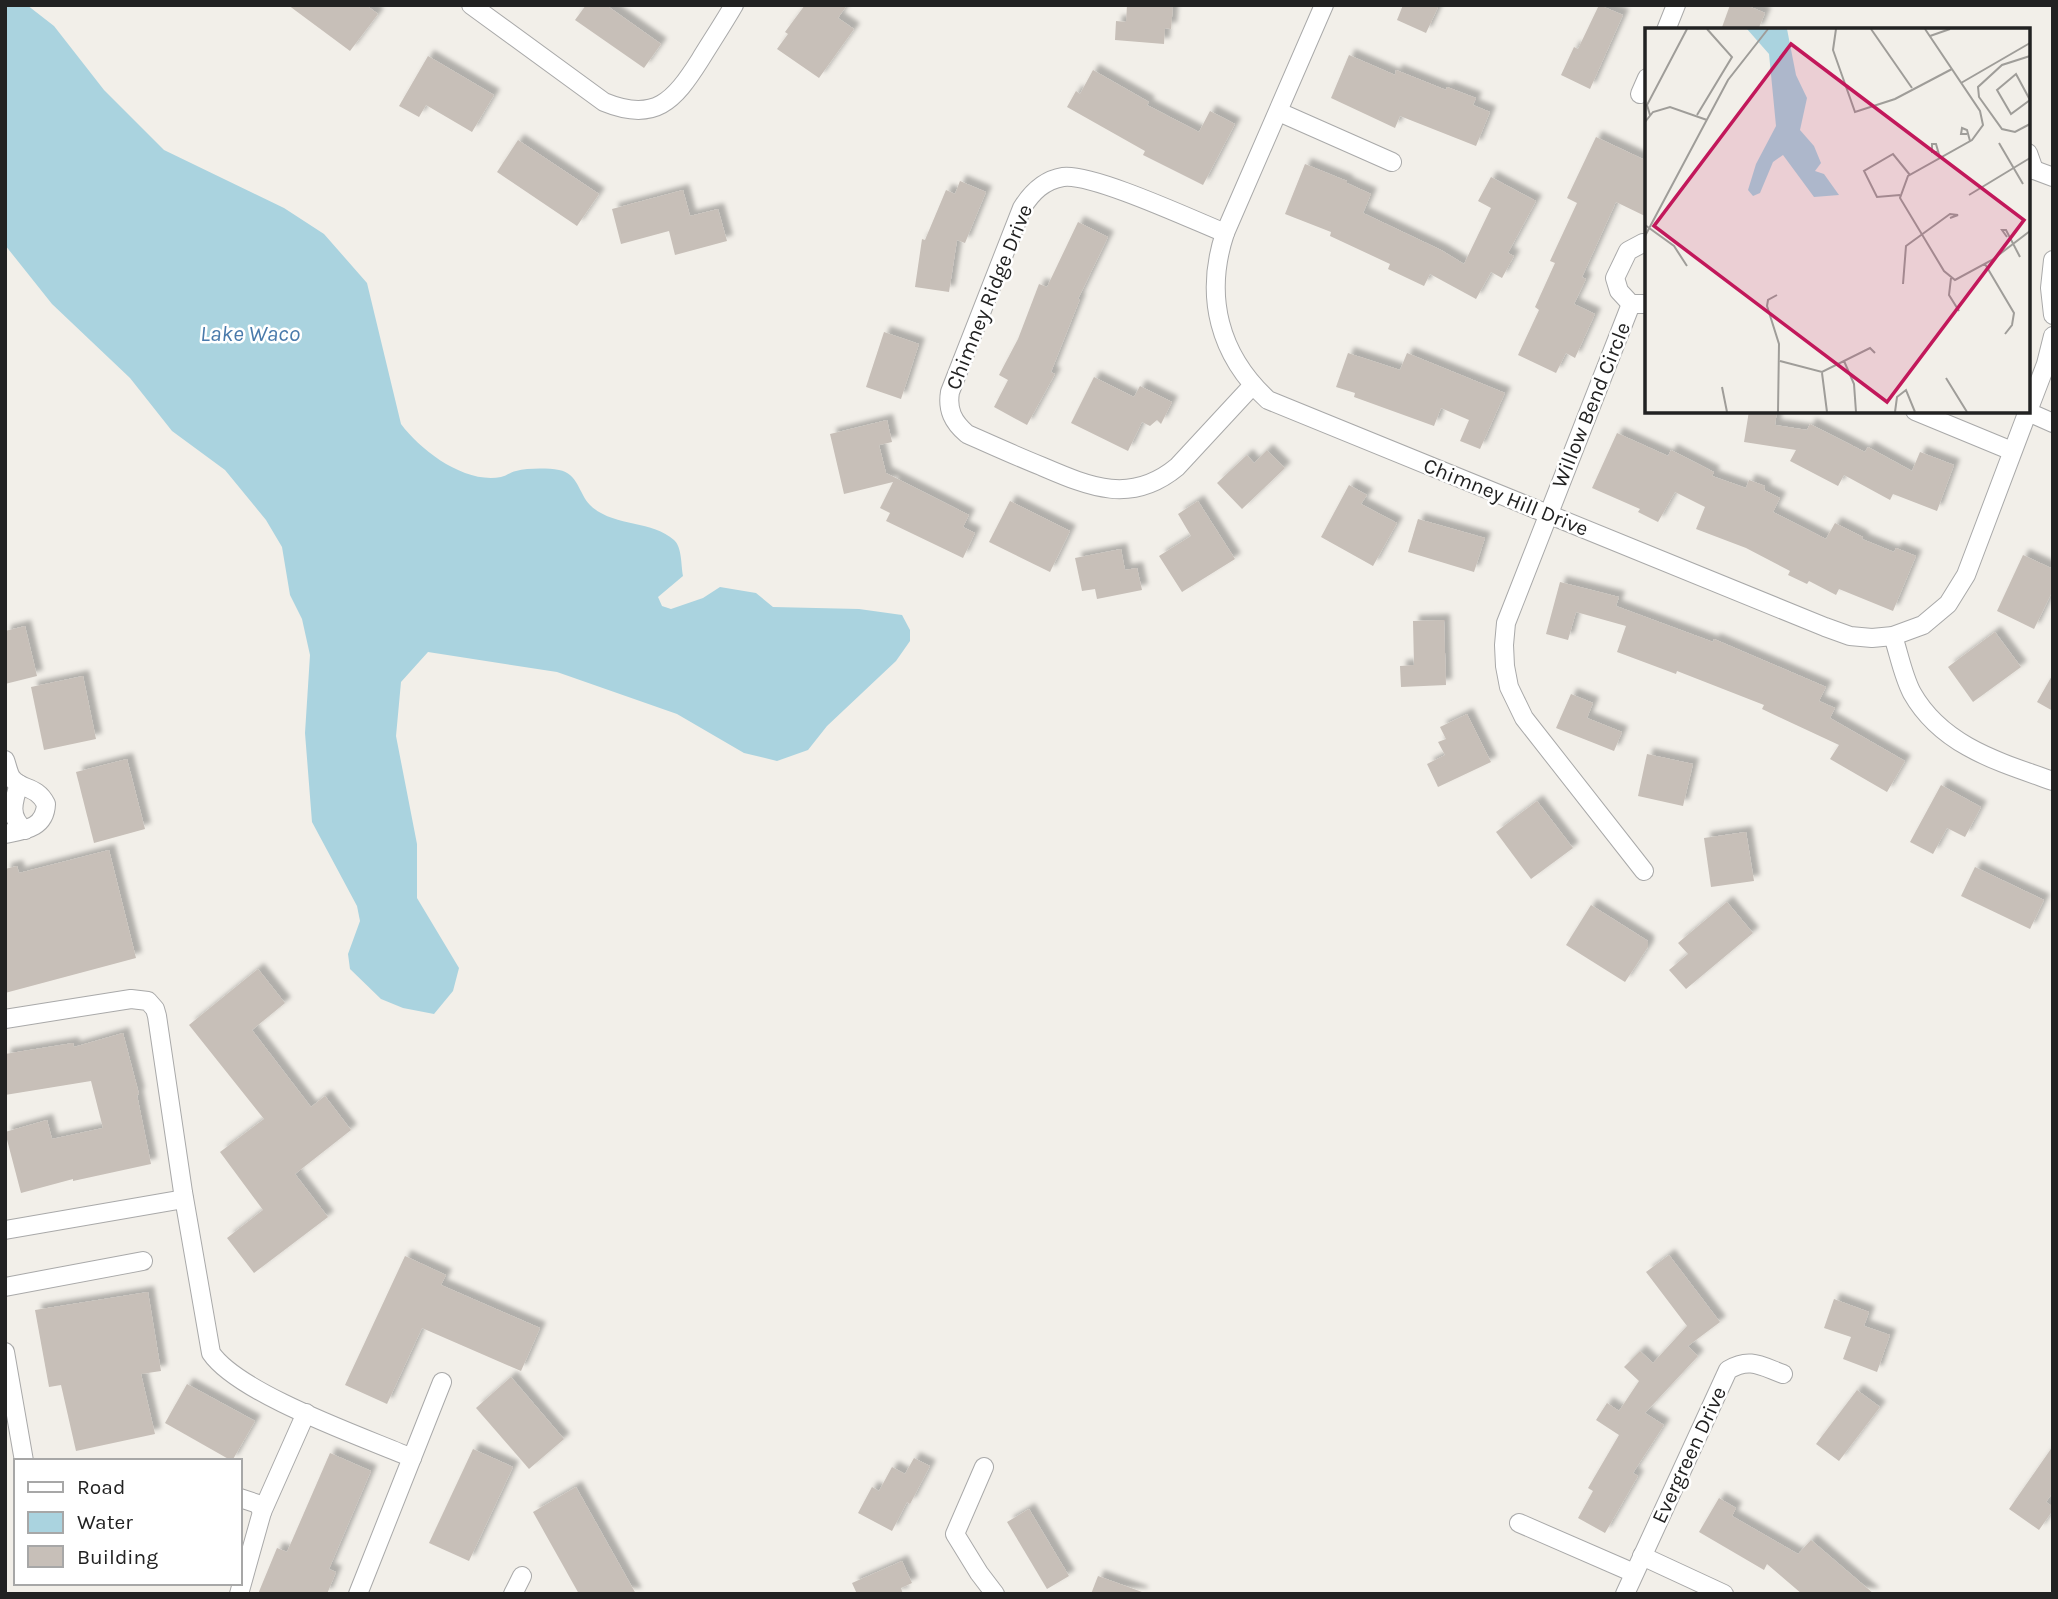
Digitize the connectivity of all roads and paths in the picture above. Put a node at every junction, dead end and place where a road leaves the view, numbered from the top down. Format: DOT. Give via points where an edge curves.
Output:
graph roads {
  1 [pos="471,5"];
  2 [pos="734,5"];
  3 [pos="1323,5"];
  4 [pos="1676,5"];
  5 [pos="1667,28"];
  6 [pos="1279,112"];
  7 [pos="1392,162"];
  8 [pos="2031,172"];
  9 [pos="2053,177"];
  10 [pos="1225,233"];
  11 [pos="1645,244"];
  12 [pos="2053,260"];
  13 [pos="1639,304"];
  14 [pos="2053,315"];
  15 [pos="2053,336"];
  16 [pos="1252,385"];
  17 [pos="2030,407"];
  18 [pos="1920,413"];
  19 [pos="2028,413"];
  20 [pos="2030,413"];
  21 [pos="2053,423"];
  22 [pos="2012,451"];
  23 [pos="1548,514"];
  24 [pos="1893,636"];
  25 [pos="5,760"];
  26 [pos="2053,780"];
  27 [pos="19,784"];
  28 [pos="25,830"];
  29 [pos="5,834"];
  30 [pos="1644,871"];
  31 [pos="5,1019"];
  32 [pos="184,1199"];
  33 [pos="5,1230"];
  34 [pos="143,1261"];
  35 [pos="5,1287"];
  36 [pos="5,1352"];
  37 [pos="1783,1374"];
  38 [pos="443,1382"];
  39 [pos="306,1413"];
  40 [pos="412,1458"];
  41 [pos="24,1459"];
  42 [pos="984,1466"];
  43 [pos="242,1499"];
  44 [pos="262,1513"];
  45 [pos="1519,1523"];
  46 [pos="1642,1556"];
  47 [pos="1634,1573"];
  48 [pos="522,1576"];
  49 [pos="242,1583"];
  50 [pos="358,1594"];
  51 [pos="513,1594"];
  52 [pos="995,1594"];
  53 [pos="1625,1594"];
  54 [pos="1724,1594"];
  1 -- 2 [label="street" via="604,102 632,110 664,103 681,90"];
  3 -- 6 [label="street, Chimney Hill Drive"];
  4 -- 5 [label="street"];
  6 -- 7 [label="street"];
  6 -- 10 [label="street, Chimney Hill Drive"];
  8 -- 9 [label="street"];
  10 -- 16 [label="street, Chimney Hill Drive" via="1216,277 1218,317 1236,364"];
  10 -- 16 [label="street, Chimney Ridge Drive" via="1088,179 1063,177 1041,185 1022,208 948,403 957,425 967,434 1083,484 1133,489 1167,476"];
  11 -- 13 [label="street, Willow Bend Circle" via="1629,251 1615,278 1619,291"];
  12 -- 14 [label="street"];
  13 -- 23 [label="street, Willow Bend Circle"];
  15 -- 17 [label="street, Chimney Hill Drive"];
  16 -- 23 [label="street, Chimney Hill Drive" via="1268,400"];
  18 -- 22 [label="street"];
  19 -- 22 [label="street, Chimney Hill Drive"];
  20 -- 21 [label="street"];
  22 -- 24 [label="street, Chimney Hill Drive" via="1959,590 1936,616"];
  23 -- 24 [label="street, Chimney Hill Drive" via="1850,636"];
  23 -- 30 [label="street, Willow Bend Circle" via="1506,622 1504,666 1524,718"];
  24 -- 26 [label="street" via="1911,690 1934,722 1972,750"];
  25 -- 27 [label="street"];
  27 -- 28 [label="street" via="12,810"];
  27 -- 28 [label="street" via="37,791 46,804 43,819"];
  28 -- 29 [label="street"];
  31 -- 32 [label="street" via="131,999 148,1001 157,1017"];
  32 -- 33 [label="street"];
  32 -- 39 [label="street" via="211,1353 229,1371"];
  34 -- 35 [label="street"];
  36 -- 41 [label="street"];
  37 -- 46 [label="street, Evergreen Drive" via="1748,1362 1728,1370"];
  38 -- 40 [label="street"];
  39 -- 40 [label="street"];
  39 -- 44 [label="street"];
  40 -- 50 [label="street"];
  42 -- 52 [label="street" via="955,1534"];
  43 -- 44 [label="street" via="258,1504"];
  44 -- 49 [label="street"];
  45 -- 47 [label="street"];
  46 -- 47 [label="street, Evergreen Drive"];
  46 -- 54 [label="street"];
  47 -- 53 [label="street, Evergreen Drive"];
  48 -- 51 [label="street"];
}
